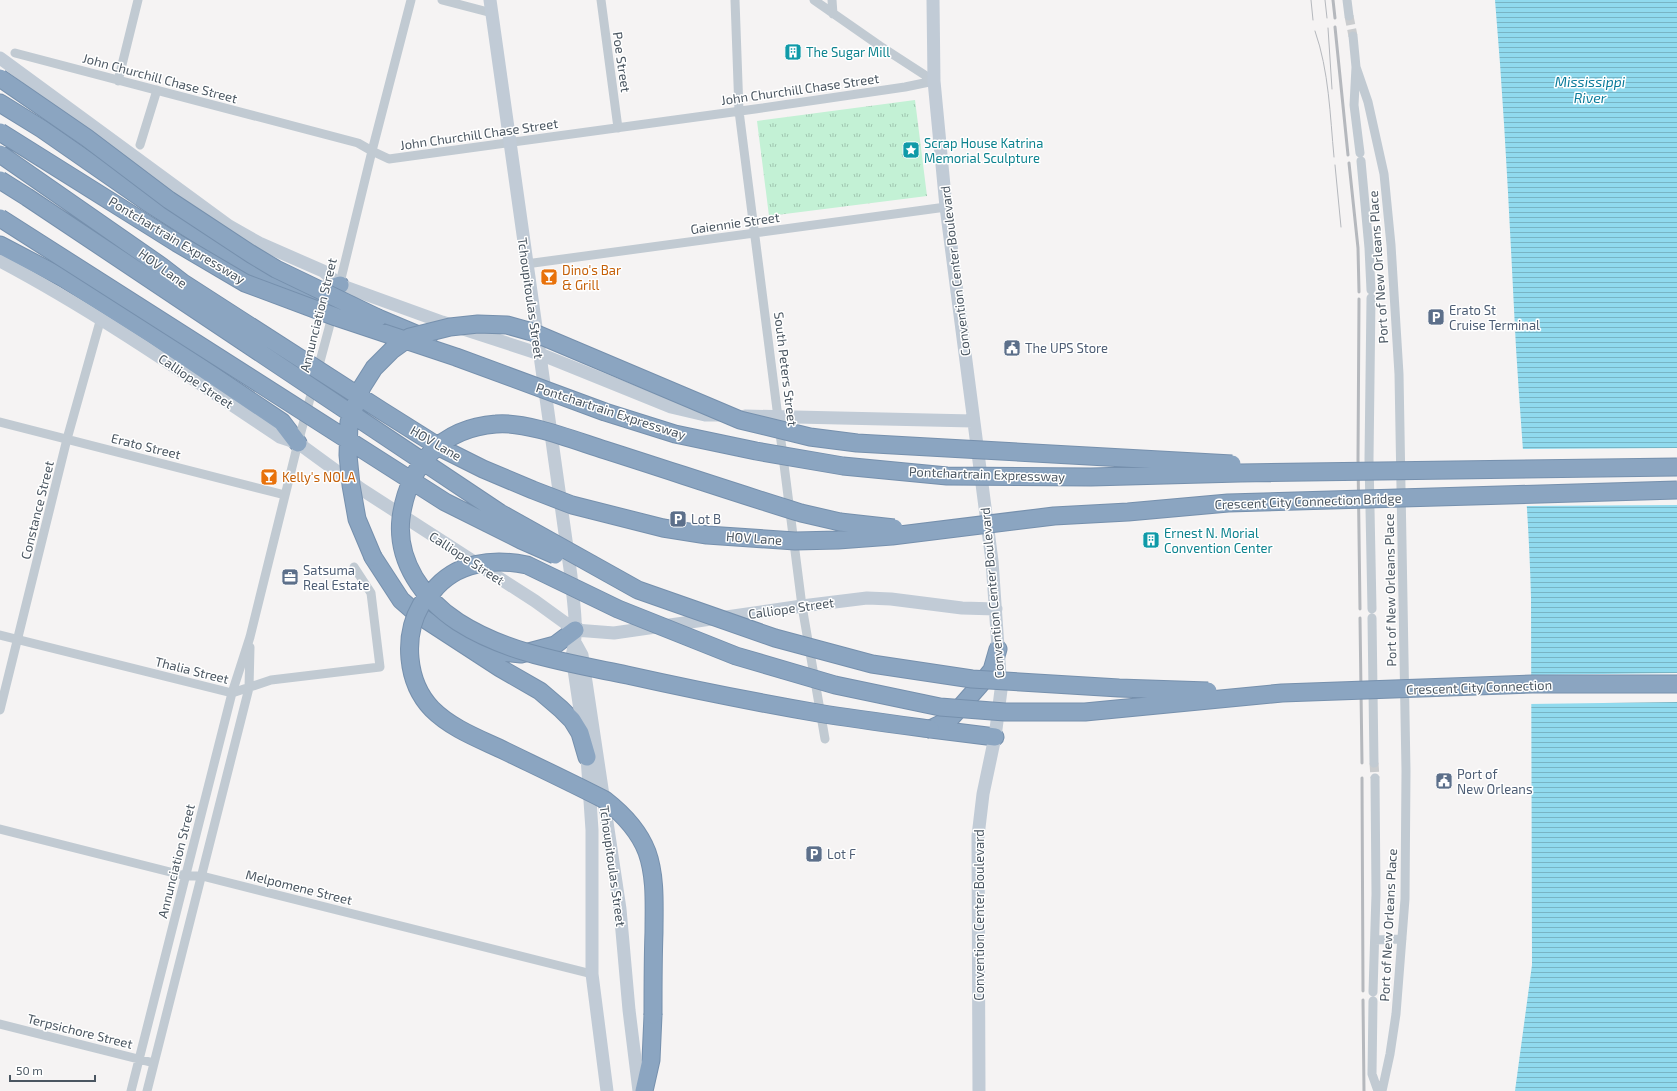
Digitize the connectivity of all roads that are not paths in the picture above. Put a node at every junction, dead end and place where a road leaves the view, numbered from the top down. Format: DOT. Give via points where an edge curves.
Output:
graph roads {
  1 [pos="138,0"];
  2 [pos="411,0"];
  3 [pos="442,0"];
  4 [pos="601,0"];
  5 [pos="735,0"];
  6 [pos="814,0"];
  7 [pos="832,0"];
  8 [pos="934,0"];
  9 [pos="1347,0"];
  10 [pos="491,6"];
  11 [pos="833,14"];
  12 [pos="1350,16"];
  13 [pos="1353,36"];
  14 [pos="15,53"];
  15 [pos="0,58"];
  16 [pos="1356,66"];
  17 [pos="0,78"];
  18 [pos="118,81"];
  19 [pos="934,81"];
  20 [pos="157,90"];
  21 [pos="0,103"];
  22 [pos="739,111"];
  23 [pos="618,128"];
  24 [pos="0,132"];
  25 [pos="509,143"];
  26 [pos="140,145"];
  27 [pos="372,152"];
  28 [pos="0,154"];
  29 [pos="0,180"];
  30 [pos="946,207"];
  31 [pos="0,218"];
  32 [pos="756,233"];
  33 [pos="0,245"];
  34 [pos="0,261"];
  35 [pos="526,264"];
  36 [pos="340,284"];
  37 [pos="101,318"];
  38 [pos="540,354"];
  39 [pos="456,357"];
  40 [pos="779,417"];
  41 [pos="973,421"];
  42 [pos="0,422"];
  43 [pos="67,439"];
  44 [pos="298,443"];
  45 [pos="1677,467"];
  46 [pos="1375,472"];
  47 [pos="1677,490"];
  48 [pos="285,495"];
  49 [pos="940,530"];
  50 [pos="354,567"];
  51 [pos="638,590"];
  52 [pos="802,606"];
  53 [pos="996,609"];
  54 [pos="1372,609"];
  55 [pos="1372,618"];
  56 [pos="0,635"];
  57 [pos="250,637"];
  58 [pos="575,637"];
  59 [pos="18,639"];
  60 [pos="460,642"];
  61 [pos="998,649"];
  62 [pos="1677,684"];
  63 [pos="249,688"];
  64 [pos="232,693"];
  65 [pos="1282,693"];
  66 [pos="0,710"];
  67 [pos="930,729"];
  68 [pos="995,737"];
  69 [pos="825,739"];
  70 [pos="587,757"];
  71 [pos="1374,763"];
  72 [pos="1375,778"];
  73 [pos="0,829"];
  74 [pos="186,876"];
  75 [pos="202,876"];
  76 [pos="1402,939"];
  77 [pos="1375,940"];
  78 [pos="592,974"];
  79 [pos="0,1024"];
  80 [pos="138,1059"];
  81 [pos="154,1063"];
  82 [pos="130,1091"];
  83 [pos="147,1091"];
  84 [pos="607,1091"];
  85 [pos="639,1091"];
  86 [pos="644,1091"];
  87 [pos="979,1091"];
  88 [pos="1378,1091"];
  89 [pos="1382,1091"];
  1 -- 18 [label="street"];
  2 -- 27 [label="street, Annunciation Street"];
  3 -- 10 [label="street"];
  4 -- 23 [label="street, Poe Street"];
  5 -- 22 [label="street, South Peters Street"];
  6 -- 11 [label="street"];
  7 -- 11 [label="street"];
  8 -- 19 [label="street, Convention Center Boulevard"];
  9 -- 12 [label="street"];
  10 -- 25 [label="street, Tchoupitoulas Street"];
  11 -- 19 [label="street"];
  13 -- 16 [label="street, Port of New Orleans Place"];
  14 -- 18 [label="street, John Churchill Chase Street"];
  15 -- 36 [label="street" via="229,226 259,243 323,271"];
  16 -- 54 [label="street, Port of New Orleans Place" via="1354,104 1369,248 1371,294 1369,466"];
  16 -- 76 [label="street, Port of New Orleans Place" via="1368,102 1384,174 1399,374 1406,771 1405,899"];
  17 -- 39 [label="highway, bridge" via="87,138 168,200 276,270 424,336"];
  18 -- 20 [label="street, John Churchill Chase Street"];
  19 -- 22 [label="street, John Churchill Chase Street"];
  19 -- 30 [label="street, Convention Center Boulevard"];
  20 -- 26 [label="street"];
  20 -- 27 [label="street, John Churchill Chase Street" via="358,143"];
  21 -- 36 [label="highway" via="250,268 284,283 317,293"];
  22 -- 23 [label="street, John Churchill Chase Street"];
  22 -- 32 [label="street, South Peters Street"];
  23 -- 25 [label="street, John Churchill Chase Street"];
  24 -- 39 [label="highway, Pontchartrain Expressway, bridge" via="177,243 246,283 336,317"];
  25 -- 27 [label="street, John Churchill Chase Street" via="390,159"];
  25 -- 35 [label="street, Tchoupitoulas Street"];
  27 -- 36 [label="street, Annunciation Street"];
  28 -- 49 [label="highway, HOV Lane, bridge" via="183,283 382,411 441,448 532,490 572,504 663,528 753,539 838,540"];
  29 -- 51 [label="highway, bridge" via="500,513"];
  30 -- 32 [label="street, Gaiennie Street"];
  30 -- 41 [label="street, Convention Center Boulevard"];
  31 -- 51 [label="highway, bridge" via="445,502 521,540"];
  32 -- 35 [label="street, Gaiennie Street"];
  32 -- 40 [label="street, South Peters Street"];
  33 -- 44 [label="highway" via="64,278 150,333 282,422"];
  34 -- 37 [label="street, Calliope Street"];
  35 -- 38 [label="street, Tchoupitoulas Street"];
  36 -- 38 [label="street" via="442,322"];
  36 -- 44 [label="street, Annunciation Street"];
  37 -- 43 [label="street, Constance Street"];
  37 -- 44 [label="street, Calliope Street" via="280,437"];
  38 -- 40 [label="street" via="671,407 705,415"];
  38 -- 58 [label="street, Tchoupitoulas Street" via="571,576"];
  39 -- 46 [label="highway, Pontchartrain Expressway, bridge" via="605,412 675,434 843,466 947,476 1091,477"];
  40 -- 41 [label="street"];
  40 -- 52 [label="street, South Peters Street"];
  41 -- 53 [label="street, Convention Center Boulevard"];
  42 -- 43 [label="street, Erato Street"];
  43 -- 48 [label="street, Erato Street"];
  43 -- 59 [label="street, Constance Street"];
  44 -- 48 [label="street, Annunciation Street"];
  44 -- 58 [label="street, Calliope Street" via="361,489 536,602"];
  45 -- 46 [label="highway, bridge"];
  46 -- 60 [label="highway, bridge" via="857,443 810,437 740,420 532,332 507,325 478,324 450,327 410,337 374,368 362,388 349,422 348,455 357,519 373,557 401,600 417,614"];
  47 -- 49 [label="highway, Crescent City Connection Bridge, bridge" via="1228,503 1054,516"];
  48 -- 57 [label="street, Annunciation Street"];
  49 -- 67 [label="highway, bridge" via="885,528 840,522 801,513 515,424 474,428 444,442 429,453 409,484 401,524 408,565 424,593 458,621 506,646 669,684 818,713"];
  50 -- 63 [label="street, Thalia Street" via="371,593 380,667 271,680"];
  51 -- 65 [label="highway, bridge" via="775,638 872,664 972,679 1038,684"];
  52 -- 53 [label="street, Calliope Street" via="867,598"];
  52 -- 58 [label="street, Calliope Street"];
  52 -- 69 [label="street, South Peters Street"];
  53 -- 61 [label="street, Convention Center Boulevard"];
  55 -- 71 [label="street, Port of New Orleans Place"];
  56 -- 59 [label="street, Thalia Street"];
  57 -- 63 [label="street, Annunciation Street"];
  57 -- 64 [label="street, Annunciation Street"];
  58 -- 60 [label="highway" via="521,654 491,651"];
  58 -- 70 [label="street, Tchoupitoulas Street" via="572,656"];
  58 -- 85 [label="street, Tchoupitoulas Street" via="582,655 619,901"];
  59 -- 64 [label="street, Thalia Street"];
  59 -- 66 [label="street, Constance Street"];
  60 -- 70 [label="highway" via="540,691 561,709 580,733"];
  61 -- 67 [label="highway" via="992,670 979,686 949,720"];
  61 -- 68 [label="street, Convention Center Boulevard" via="1001,690"];
  62 -- 65 [label="highway, Crescent City Connection, bridge" via="1532,684"];
  63 -- 64 [label="street, Thalia Street"];
  63 -- 75 [label="street, Annunciation Street"];
  64 -- 74 [label="street, Annunciation Street"];
  65 -- 86 [label="highway, bridge" via="1085,712 1006,712 940,707 835,685 736,656 618,609 527,565 510,562 477,564 447,577 421,604 414,621 409,649 410,666 423,697 432,708 457,728 606,800 619,811 641,840 651,868 654,910 651,1060"];
  67 -- 68 [label="highway"];
  68 -- 87 [label="street, Convention Center Boulevard" via="983,794 978,836"];
  70 -- 78 [label="street, Tchoupitoulas Street" via="592,830"];
  72 -- 77 [label="street, Port of New Orleans Place"];
  73 -- 74 [label="street, Melpomene Street"];
  74 -- 75 [label="street, Melpomene Street"];
  74 -- 80 [label="street, Annunciation Street"];
  75 -- 78 [label="street, Melpomene Street"];
  75 -- 81 [label="street, Annunciation Street"];
  76 -- 77 [label="street"];
  76 -- 89 [label="street, Port of New Orleans Place" via="1396,1014"];
  77 -- 88 [label="street, Port of New Orleans Place" via="1372,1074"];
  78 -- 84 [label="street, Tchoupitoulas Street"];
  79 -- 80 [label="street, Terpsichore Street"];
  80 -- 81 [label="street, Terpsichore Street"];
  80 -- 82 [label="street, Annunciation Street"];
  81 -- 83 [label="street, Annunciation Street"];
}
